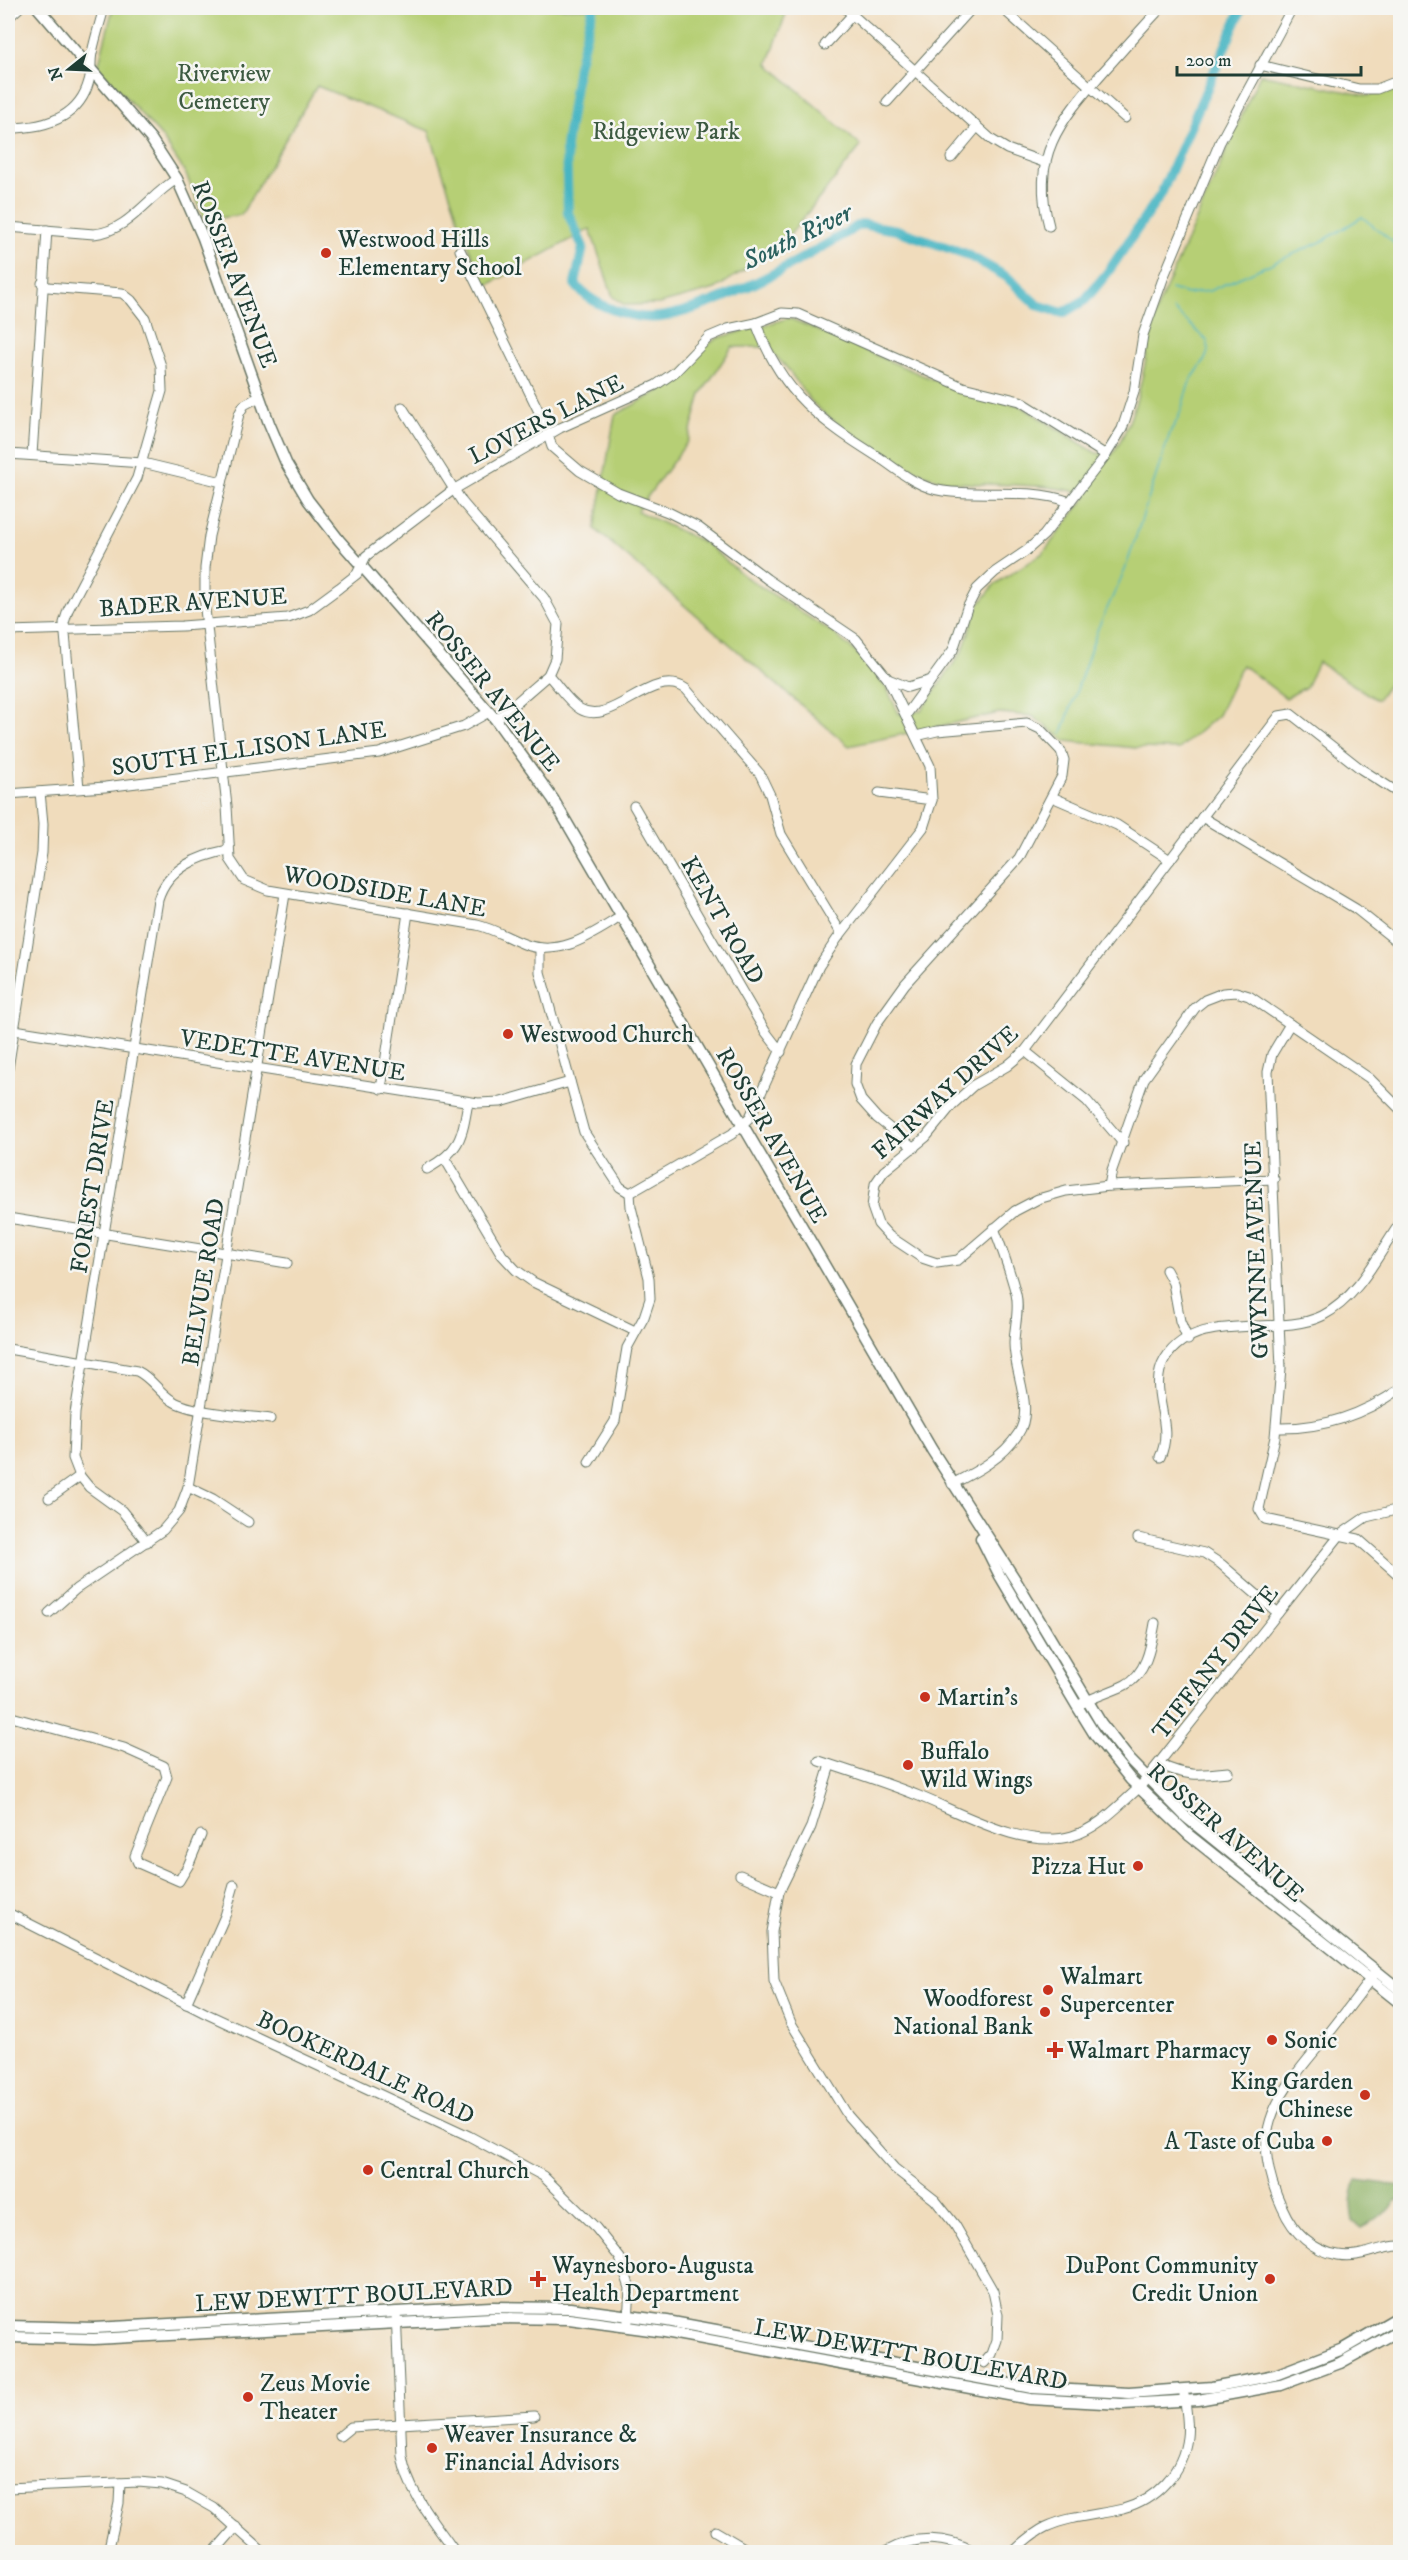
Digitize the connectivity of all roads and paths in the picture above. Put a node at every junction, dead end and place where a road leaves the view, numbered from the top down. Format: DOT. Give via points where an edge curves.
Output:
graph roads {
  1 [pos="19,8"];
  2 [pos="38,8"];
  3 [pos="104,8"];
  4 [pos="845,8"];
  5 [pos="972,8"];
  6 [pos="1002,8"];
  7 [pos="1161,8"];
  8 [pos="1292,8"];
  9 [pos="853,15"];
  10 [pos="8,18"];
  11 [pos="825,45"];
  12 [pos="1260,65"];
  13 [pos="91,68"];
  14 [pos="915,71"];
  15 [pos="1401,80"];
  16 [pos="1090,87"];
  17 [pos="887,102"];
  18 [pos="1125,118"];
  19 [pos="977,127"];
  20 [pos="8,128"];
  21 [pos="951,158"];
  22 [pos="1046,163"];
  23 [pos="177,178"];
  24 [pos="1048,226"];
  25 [pos="8,227"];
  26 [pos="46,230"];
  27 [pos="460,250"];
  28 [pos="42,284"];
  29 [pos="756,323"];
  30 [pos="259,397"];
  31 [pos="402,407"];
  32 [pos="547,435"];
  33 [pos="8,454"];
  34 [pos="1106,455"];
  35 [pos="32,456"];
  36 [pos="143,463"];
  37 [pos="222,482"];
  38 [pos="453,490"];
  39 [pos="1070,502"];
  40 [pos="361,564"];
  41 [pos="206,624"];
  42 [pos="63,629"];
  43 [pos="8,631"];
  44 [pos="548,675"];
  45 [pos="888,679"];
  46 [pos="930,681"];
  47 [pos="492,716"];
  48 [pos="906,716"];
  49 [pos="916,736"];
  50 [pos="224,773"];
  51 [pos="80,788"];
  52 [pos="40,792"];
  53 [pos="8,794"];
  54 [pos="879,794"];
  55 [pos="1401,794"];
  56 [pos="1052,796"];
  57 [pos="932,800"];
  58 [pos="634,806"];
  59 [pos="1202,817"];
  60 [pos="228,850"];
  61 [pos="1170,860"];
  62 [pos="285,894"];
  63 [pos="408,914"];
  64 [pos="622,916"];
  65 [pos="841,933"];
  66 [pos="1400,944"];
  67 [pos="540,948"];
  68 [pos="1290,1024"];
  69 [pos="11,1030"];
  70 [pos="134,1049"];
  71 [pos="1025,1051"];
  72 [pos="782,1052"];
  73 [pos="8,1069"];
  74 [pos="257,1069"];
  75 [pos="570,1082"];
  76 [pos="381,1089"];
  77 [pos="468,1102"];
  78 [pos="1401,1109"];
  79 [pos="743,1125"];
  80 [pos="1123,1143"];
  81 [pos="914,1148"];
  82 [pos="445,1159"];
  83 [pos="427,1169"];
  84 [pos="1274,1179"];
  85 [pos="1109,1186"];
  86 [pos="630,1193"];
  87 [pos="8,1218"];
  88 [pos="1401,1223"];
  89 [pos="994,1228"];
  90 [pos="104,1234"];
  91 [pos="227,1253"];
  92 [pos="287,1263"];
  93 [pos="1166,1270"];
  94 [pos="1280,1325"];
  95 [pos="635,1331"];
  96 [pos="1188,1340"];
  97 [pos="8,1349"];
  98 [pos="84,1361"];
  99 [pos="1401,1389"];
  100 [pos="202,1409"];
  101 [pos="270,1419"];
  102 [pos="1276,1428"];
  103 [pos="1160,1456"];
  104 [pos="589,1462"];
  105 [pos="80,1476"];
  106 [pos="952,1484"];
  107 [pos="188,1487"];
  108 [pos="49,1498"];
  109 [pos="1401,1509"];
  110 [pos="248,1522"];
  111 [pos="1340,1535"];
  112 [pos="1138,1538"];
  113 [pos="147,1542"];
  114 [pos="1401,1576"];
  115 [pos="49,1613"];
  116 [pos="1278,1613"];
  117 [pos="1155,1623"];
  118 [pos="1082,1703"];
  119 [pos="8,1716"];
  120 [pos="819,1761"];
  121 [pos="1159,1764"];
  122 [pos="830,1765"];
  123 [pos="1228,1772"];
  124 [pos="1143,1784"];
  125 [pos="201,1835"];
  126 [pos="740,1875"];
  127 [pos="234,1885"];
  128 [pos="779,1892"];
  129 [pos="8,1913"];
  130 [pos="1374,1975"];
  131 [pos="1401,1990"];
  132 [pos="1401,2003"];
  133 [pos="186,2004"];
  134 [pos="1401,2246"];
  135 [pos="396,2312"];
  136 [pos="1401,2316"];
  137 [pos="628,2321"];
  138 [pos="397,2324"];
  139 [pos="8,2326"];
  140 [pos="1401,2330"];
  141 [pos="94,2334"];
  142 [pos="8,2337"];
  143 [pos="984,2363"];
  144 [pos="1184,2395"];
  145 [pos="534,2416"];
  146 [pos="401,2423"];
  147 [pos="340,2436"];
  148 [pos="120,2483"];
  149 [pos="8,2488"];
  150 [pos="236,2528"];
  151 [pos="715,2531"];
  152 [pos="108,2553"];
  153 [pos="214,2553"];
  154 [pos="262,2553"];
  155 [pos="455,2553"];
  156 [pos="751,2553"];
  157 [pos="885,2553"];
  158 [pos="976,2553"];
  159 [pos="1013,2553"];
  1 -- 10 [label="street"];
  2 -- 13 [label="main road, ROSSER AVENUE"];
  3 -- 13 [label="street"];
  4 -- 9 [label="street"];
  5 -- 14 [label="street"];
  6 -- 16 [label="street"];
  7 -- 16 [label="street"];
  8 -- 12 [label="street"];
  9 -- 11 [label="street"];
  9 -- 14 [label="street"];
  12 -- 15 [label="street" via="1359,89 1377,89"];
  12 -- 34 [label="street" via="1220,142 1164,276 1143,335 1130,408"];
  13 -- 20 [label="street" via="81,100 66,115 45,125"];
  13 -- 23 [label="main road, ROSSER AVENUE" via="151,139"];
  14 -- 17 [label="street"];
  14 -- 19 [label="street"];
  16 -- 18 [label="street"];
  16 -- 22 [label="street" via="1062,121"];
  19 -- 21 [label="street"];
  19 -- 22 [label="street" via="1007,149"];
  22 -- 24 [label="street" via="1043,197"];
  23 -- 26 [label="street" via="110,231 94,234"];
  23 -- 30 [label="main road, ROSSER AVENUE" via="203,238"];
  25 -- 26 [label="street"];
  26 -- 28 [label="street"];
  27 -- 32 [label="street"];
  28 -- 35 [label="street"];
  28 -- 36 [label="street" via="122,293 145,318 163,384"];
  29 -- 32 [label="street, LOVERS LANE" via="728,328 709,337 662,381"];
  29 -- 34 [label="street, LOVERS LANE" via="782,313 798,314 963,387 1020,401"];
  29 -- 39 [label="street" via="774,365 807,407 914,481 942,491 1026,493"];
  30 -- 37 [label="street" via="247,402 240,411"];
  30 -- 40 [label="main road, ROSSER AVENUE" via="280,451 300,488"];
  31 -- 38 [label="street"];
  32 -- 38 [label="street, LOVERS LANE"];
  32 -- 45 [label="street" via="555,452 588,476 699,527 767,579 845,629 868,651"];
  33 -- 35 [label="street"];
  34 -- 39 [label="street"];
  35 -- 36 [label="street"];
  36 -- 37 [label="street"];
  36 -- 42 [label="street" via="68,610"];
  37 -- 41 [label="street" via="207,549"];
  38 -- 40 [label="street, LOVERS LANE" via="366,556"];
  38 -- 44 [label="street" via="555,616 558,648"];
  39 -- 46 [label="street" via="1036,543 977,589 953,650"];
  40 -- 41 [label="street, BADER AVENUE" via="357,574 295,616"];
  40 -- 47 [label="main road, ROSSER AVENUE"];
  41 -- 42 [label="street, BADER AVENUE"];
  41 -- 50 [label="street"];
  42 -- 43 [label="street, BADER AVENUE"];
  42 -- 51 [label="street"];
  44 -- 47 [label="street, SOUTH ELLISON LANE"];
  44 -- 65 [label="street" via="575,705 591,712 669,683 686,689 760,774 781,834"];
  45 -- 46 [label="street" via="908,687"];
  45 -- 48 [label="street"];
  46 -- 48 [label="street"];
  47 -- 50 [label="street, SOUTH ELLISON LANE" via="396,749"];
  47 -- 64 [label="main road, ROSSER AVENUE" via="553,799"];
  48 -- 49 [label="street"];
  49 -- 56 [label="street" via="1020,722 1032,724 1063,756 1062,776"];
  49 -- 57 [label="street" via="932,777"];
  50 -- 51 [label="street, SOUTH ELLISON LANE"];
  50 -- 60 [label="street, WOODSIDE LANE"];
  51 -- 52 [label="street, SOUTH ELLISON LANE"];
  52 -- 53 [label="street, SOUTH ELLISON LANE"];
  52 -- 69 [label="street" via="42,853"];
  54 -- 57 [label="street"];
  55 -- 59 [label="street, FAIRWAY DRIVE" via="1287,713 1279,716"];
  56 -- 61 [label="street" via="1117,825"];
  56 -- 81 [label="street" via="1019,858 905,984 877,1023 859,1058 855,1084 861,1100"];
  57 -- 65 [label="street" via="916,839"];
  58 -- 72 [label="street, KENT ROAD" via="765,1031"];
  59 -- 61 [label="street, FAIRWAY DRIVE"];
  59 -- 66 [label="street" via="1356,909"];
  60 -- 62 [label="street, WOODSIDE LANE" via="233,866 244,880"];
  60 -- 70 [label="street, FOREST DRIVE" via="180,868 160,893"];
  61 -- 71 [label="street, FAIRWAY DRIVE"];
  62 -- 63 [label="street, WOODSIDE LANE"];
  62 -- 74 [label="street, BELVUE ROAD"];
  63 -- 67 [label="street, WOODSIDE LANE" via="485,927"];
  63 -- 76 [label="street"];
  64 -- 67 [label="street, WOODSIDE LANE" via="574,944"];
  64 -- 79 [label="main road, ROSSER AVENUE"];
  65 -- 72 [label="street" via="819,966"];
  67 -- 75 [label="street" via="540,972"];
  68 -- 78 [label="street" via="1369,1078"];
  68 -- 80 [label="street" via="1243,993 1223,993 1201,1003 1144,1079"];
  68 -- 84 [label="street, GWYNNE AVENUE" via="1269,1063"];
  69 -- 70 [label="street, VEDETTE AVENUE"];
  69 -- 73 [label="street"];
  70 -- 74 [label="street, VEDETTE AVENUE"];
  70 -- 90 [label="street, FOREST DRIVE"];
  71 -- 80 [label="street" via="1087,1101"];
  71 -- 81 [label="street, FAIRWAY DRIVE" via="967,1092"];
  72 -- 79 [label="street" via="753,1113"];
  74 -- 76 [label="street, VEDETTE AVENUE"];
  74 -- 91 [label="street, BELVUE ROAD"];
  75 -- 77 [label="street, VEDETTE AVENUE" via="501,1102"];
  75 -- 86 [label="street" via="590,1144 620,1187"];
  76 -- 77 [label="street, VEDETTE AVENUE"];
  77 -- 82 [label="street" via="461,1139"];
  79 -- 86 [label="street"];
  79 -- 106 [label="main road, ROSSER AVENUE"];
  80 -- 85 [label="street"];
  81 -- 89 [label="street, FAIRWAY DRIVE" via="884,1171 875,1184 872,1207 883,1231 922,1258 945,1264 964,1256"];
  82 -- 83 [label="street"];
  82 -- 95 [label="street" via="508,1262 525,1277"];
  84 -- 85 [label="street, FAIRWAY DRIVE"];
  84 -- 94 [label="street, GWYNNE AVENUE"];
  85 -- 89 [label="street, FAIRWAY DRIVE" via="1038,1199"];
  86 -- 95 [label="street" via="650,1291 648,1309"];
  87 -- 90 [label="street"];
  88 -- 94 [label="street" via="1345,1301 1318,1317"];
  89 -- 106 [label="street" via="1016,1295 1014,1344 1023,1422 1018,1435 998,1455"];
  90 -- 91 [label="street"];
  90 -- 98 [label="street, FOREST DRIVE"];
  91 -- 92 [label="street"];
  91 -- 100 [label="street, BELVUE ROAD"];
  93 -- 96 [label="street"];
  94 -- 96 [label="street" via="1223,1328"];
  94 -- 102 [label="street, GWYNNE AVENUE"];
  95 -- 104 [label="street" via="624,1359 615,1421"];
  96 -- 103 [label="street" via="1170,1352 1159,1374 1167,1433"];
  97 -- 98 [label="street"];
  98 -- 100 [label="street" via="137,1371 172,1401"];
  98 -- 105 [label="street, FOREST DRIVE" via="73,1445"];
  99 -- 102 [label="street" via="1348,1417 1306,1427"];
  100 -- 101 [label="street"];
  100 -- 107 [label="street, BELVUE ROAD"];
  102 -- 111 [label="street, GWYNNE AVENUE" via="1259,1509 1265,1519"];
  105 -- 108 [label="street"];
  105 -- 113 [label="street" via="88,1487 122,1511"];
  106 -- 118 [label="main road, ROSSER AVENUE" via="1016,1581"];
  107 -- 110 [label="street" via="213,1498"];
  107 -- 113 [label="street, BELVUE ROAD" via="179,1511"];
  109 -- 111 [label="street, TIFFANY DRIVE" via="1366,1517"];
  111 -- 114 [label="street, GWYNNE AVENUE" via="1363,1542"];
  111 -- 116 [label="street, TIFFANY DRIVE"];
  112 -- 116 [label="street" via="1204,1553"];
  113 -- 115 [label="street, BELVUE ROAD" via="76,1588"];
  116 -- 121 [label="street, TIFFANY DRIVE"];
  117 -- 118 [label="street" via="1149,1652 1136,1678"];
  118 -- 124 [label="main road, ROSSER AVENUE"];
  119 -- 125 [label="street" via="131,1750 165,1766 167,1777 135,1856 138,1863 179,1881"];
  120 -- 122 [label="street, TIFFANY DRIVE"];
  121 -- 123 [label="street" via="1192,1775"];
  121 -- 124 [label="street, TIFFANY DRIVE"];
  122 -- 124 [label="street, TIFFANY DRIVE" via="990,1826 1038,1839 1084,1832"];
  122 -- 128 [label="street" via="812,1827"];
  124 -- 130 [label="main road, ROSSER AVENUE"];
  126 -- 128 [label="street"];
  127 -- 133 [label="street" via="225,1916"];
  128 -- 143 [label="street" via="772,1954 780,1999 848,2116 894,2168 935,2200 955,2225 993,2291 998,2315 997,2340"];
  129 -- 133 [label="street, BOOKERDALE ROAD"];
  130 -- 131 [label="main road, ROSSER AVENUE"];
  130 -- 132 [label="main road, ROSSER AVENUE"];
  130 -- 134 [label="street" via="1280,2095 1268,2129 1267,2161 1287,2218 1311,2245 1350,2256"];
  133 -- 137 [label="street, BOOKERDALE ROAD" via="395,2100 543,2176 582,2213 620,2258 630,2283"];
  135 -- 137 [label="main road, LEW DEWITT BOULEVARD" via="523,2306 570,2308"];
  135 -- 138 [label="street"];
  135 -- 141 [label="main road, LEW DEWITT BOULEVARD"];
  136 -- 144 [label="main road, LEW DEWITT BOULEVARD" via="1356,2343 1288,2371"];
  137 -- 138 [label="main road, LEW DEWITT BOULEVARD" via="523,2318"];
  137 -- 144 [label="main road, LEW DEWITT BOULEVARD" via="1030,2399 1092,2403"];
  138 -- 141 [label="main road, LEW DEWITT BOULEVARD"];
  138 -- 146 [label="street"];
  139 -- 141 [label="main road, LEW DEWITT BOULEVARD"];
  140 -- 144 [label="main road, LEW DEWITT BOULEVARD" via="1351,2359 1298,2379 1252,2392"];
  141 -- 142 [label="main road, LEW DEWITT BOULEVARD"];
  144 -- 159 [label="street" via="1188,2429 1185,2447 1177,2467 1158,2490 1132,2506 1050,2525"];
  145 -- 146 [label="street"];
  146 -- 147 [label="street" via="351,2427"];
  146 -- 155 [label="street" via="402,2456 408,2480"];
  148 -- 149 [label="street"];
  148 -- 150 [label="street" via="162,2484 186,2492 214,2508"];
  148 -- 152 [label="street"];
  150 -- 153 [label="street"];
  150 -- 154 [label="street"];
  151 -- 156 [label="street"];
  157 -- 158 [label="street" via="918,2539 939,2538"];
}
